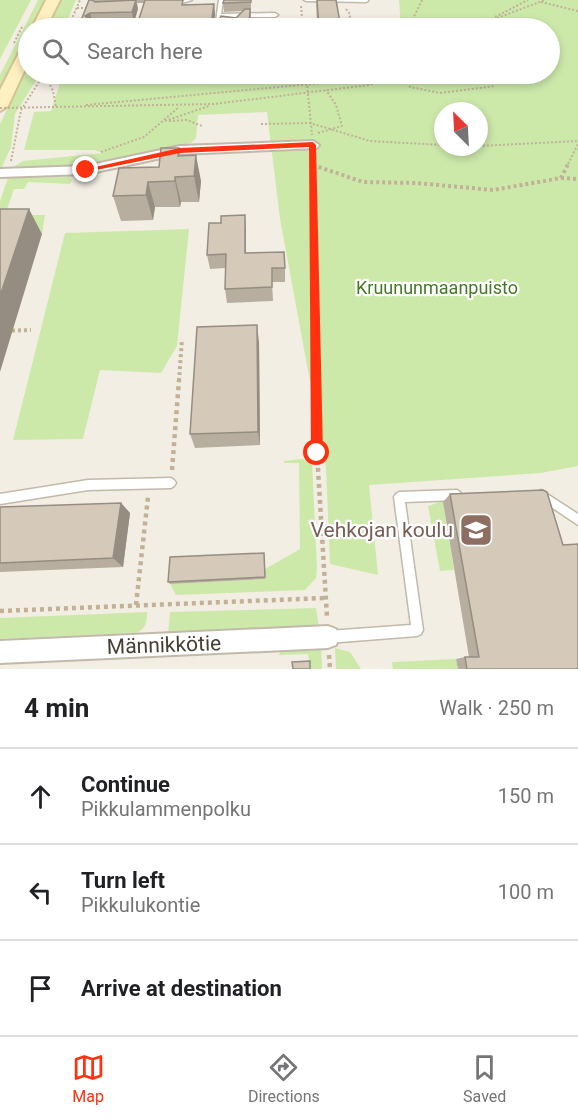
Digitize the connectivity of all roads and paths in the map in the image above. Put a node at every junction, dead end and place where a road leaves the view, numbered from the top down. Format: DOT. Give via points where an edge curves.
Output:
graph roads {
  1 [pos="53,0"];
  2 [pos="80,0"];
  3 [pos="190,0"];
  4 [pos="221,0"];
  5 [pos="306,0"];
  6 [pos="422,0"];
  7 [pos="528,0"];
  8 [pos="545,0"];
  9 [pos="340,2"];
  10 [pos="366,2"];
  11 [pos="541,2"];
  12 [pos="299,3"];
  13 [pos="167,5"];
  14 [pos="77,8"];
  15 [pos="98,8"];
  16 [pos="578,11"];
  17 [pos="244,15"];
  18 [pos="275,15"];
  19 [pos="44,18"];
  20 [pos="72,18"];
  21 [pos="218,18"];
  22 [pos="241,18"];
  23 [pos="301,18"];
  24 [pos="350,18"];
  25 [pos="413,18"];
  26 [pos="491,18"];
  27 [pos="498,18"];
  28 [pos="18,34"];
  29 [pos="10,50"];
  30 [pos="18,70"];
  31 [pos="36,84"];
  32 [pos="49,84"];
  33 [pos="307,84"];
  34 [pos="371,84"];
  35 [pos="409,84"];
  36 [pos="495,86"];
  37 [pos="326,90"];
  38 [pos="308,91"];
  39 [pos="214,104"];
  40 [pos="179,106"];
  41 [pos="0,107"];
  42 [pos="54,107"];
  43 [pos="310,123"];
  44 [pos="159,124"];
  45 [pos="261,124"];
  46 [pos="202,126"];
  47 [pos="333,128"];
  48 [pos="312,140"];
  49 [pos="578,143"];
  50 [pos="434,145"];
  51 [pos="488,146"];
  52 [pos="94,154"];
  53 [pos="19,159"];
  54 [pos="11,160"];
  55 [pos="313,165"];
  56 [pos="3,173"];
  57 [pos="561,178"];
  58 [pos="578,179"];
  59 [pos="32,330"];
  60 [pos="0,331"];
  61 [pos="182,339"];
  62 [pos="171,483"];
  63 [pos="149,484"];
  64 [pos="534,491"];
  65 [pos="468,495"];
  66 [pos="0,499"];
  67 [pos="578,520"];
  68 [pos="325,598"];
  69 [pos="136,606"];
  70 [pos="0,612"];
  71 [pos="328,637"];
  72 [pos="0,652"];
  73 [pos="330,669"];
  1 -- 19 [label="main road"];
  2 -- 14 [label="path"];
  3 -- 13 [label="lane"];
  4 -- 21 [label="lane"];
  5 -- 9 [label="lane"];
  6 -- 25 [label="path"];
  7 -- 26 [label="path"];
  8 -- 11 [label="path"];
  9 -- 10 [label="lane"];
  9 -- 24 [label="path"];
  11 -- 16 [label="path"];
  11 -- 27 [label="path"];
  12 -- 23 [label="path"];
  14 -- 15 [label="path"];
  14 -- 20 [label="path"];
  17 -- 18 [label="lane"];
  17 -- 21 [label="lane"];
  17 -- 22 [label="lane"];
  28 -- 29 [label="path"];
  30 -- 41 [label="main road"];
  31 -- 54 [label="path" via="17,123"];
  32 -- 42 [label="path"];
  33 -- 38 [label="path"];
  33 -- 42 [label="path"];
  34 -- 37 [label="path"];
  35 -- 36 [label="path" via="440,93"];
  37 -- 38 [label="path"];
  37 -- 47 [label="path" via="336,105 342,126"];
  38 -- 39 [label="path"];
  38 -- 43 [label="path"];
  39 -- 40 [label="path"];
  39 -- 44 [label="path"];
  40 -- 42 [label="path"];
  40 -- 44 [label="path"];
  41 -- 42 [label="path, bridge"];
  43 -- 45 [label="path"];
  43 -- 47 [label="path"];
  43 -- 48 [label="path"];
  44 -- 46 [label="path" via="187,120"];
  44 -- 52 [label="path" via="144,136"];
  47 -- 48 [label="path"];
  47 -- 50 [label="path" via="370,141"];
  48 -- 55 [label="path"];
  48 -- 56 [label="street" via="180,150 86,170"];
  49 -- 51 [label="path"];
  49 -- 57 [label="path"];
  53 -- 54 [label="path"];
  54 -- 56 [label="path"];
  55 -- 57 [label="path" via="363,182 493,190"];
  55 -- 68 [label="path" via="317,453"];
  57 -- 58 [label="path"];
  59 -- 60 [label="path"];
  61 -- 62 [label="path"];
  62 -- 63 [label="lane"];
  63 -- 66 [label="lane" via="88,486"];
  63 -- 69 [label="path"];
  64 -- 67 [label="lane"];
  65 -- 71 [label="lane" via="399,497 417,630"];
  68 -- 69 [label="path"];
  68 -- 71 [label="path"];
  69 -- 70 [label="path"];
  71 -- 72 [label="street, Männikkötie"];
  71 -- 73 [label="path"];
}
